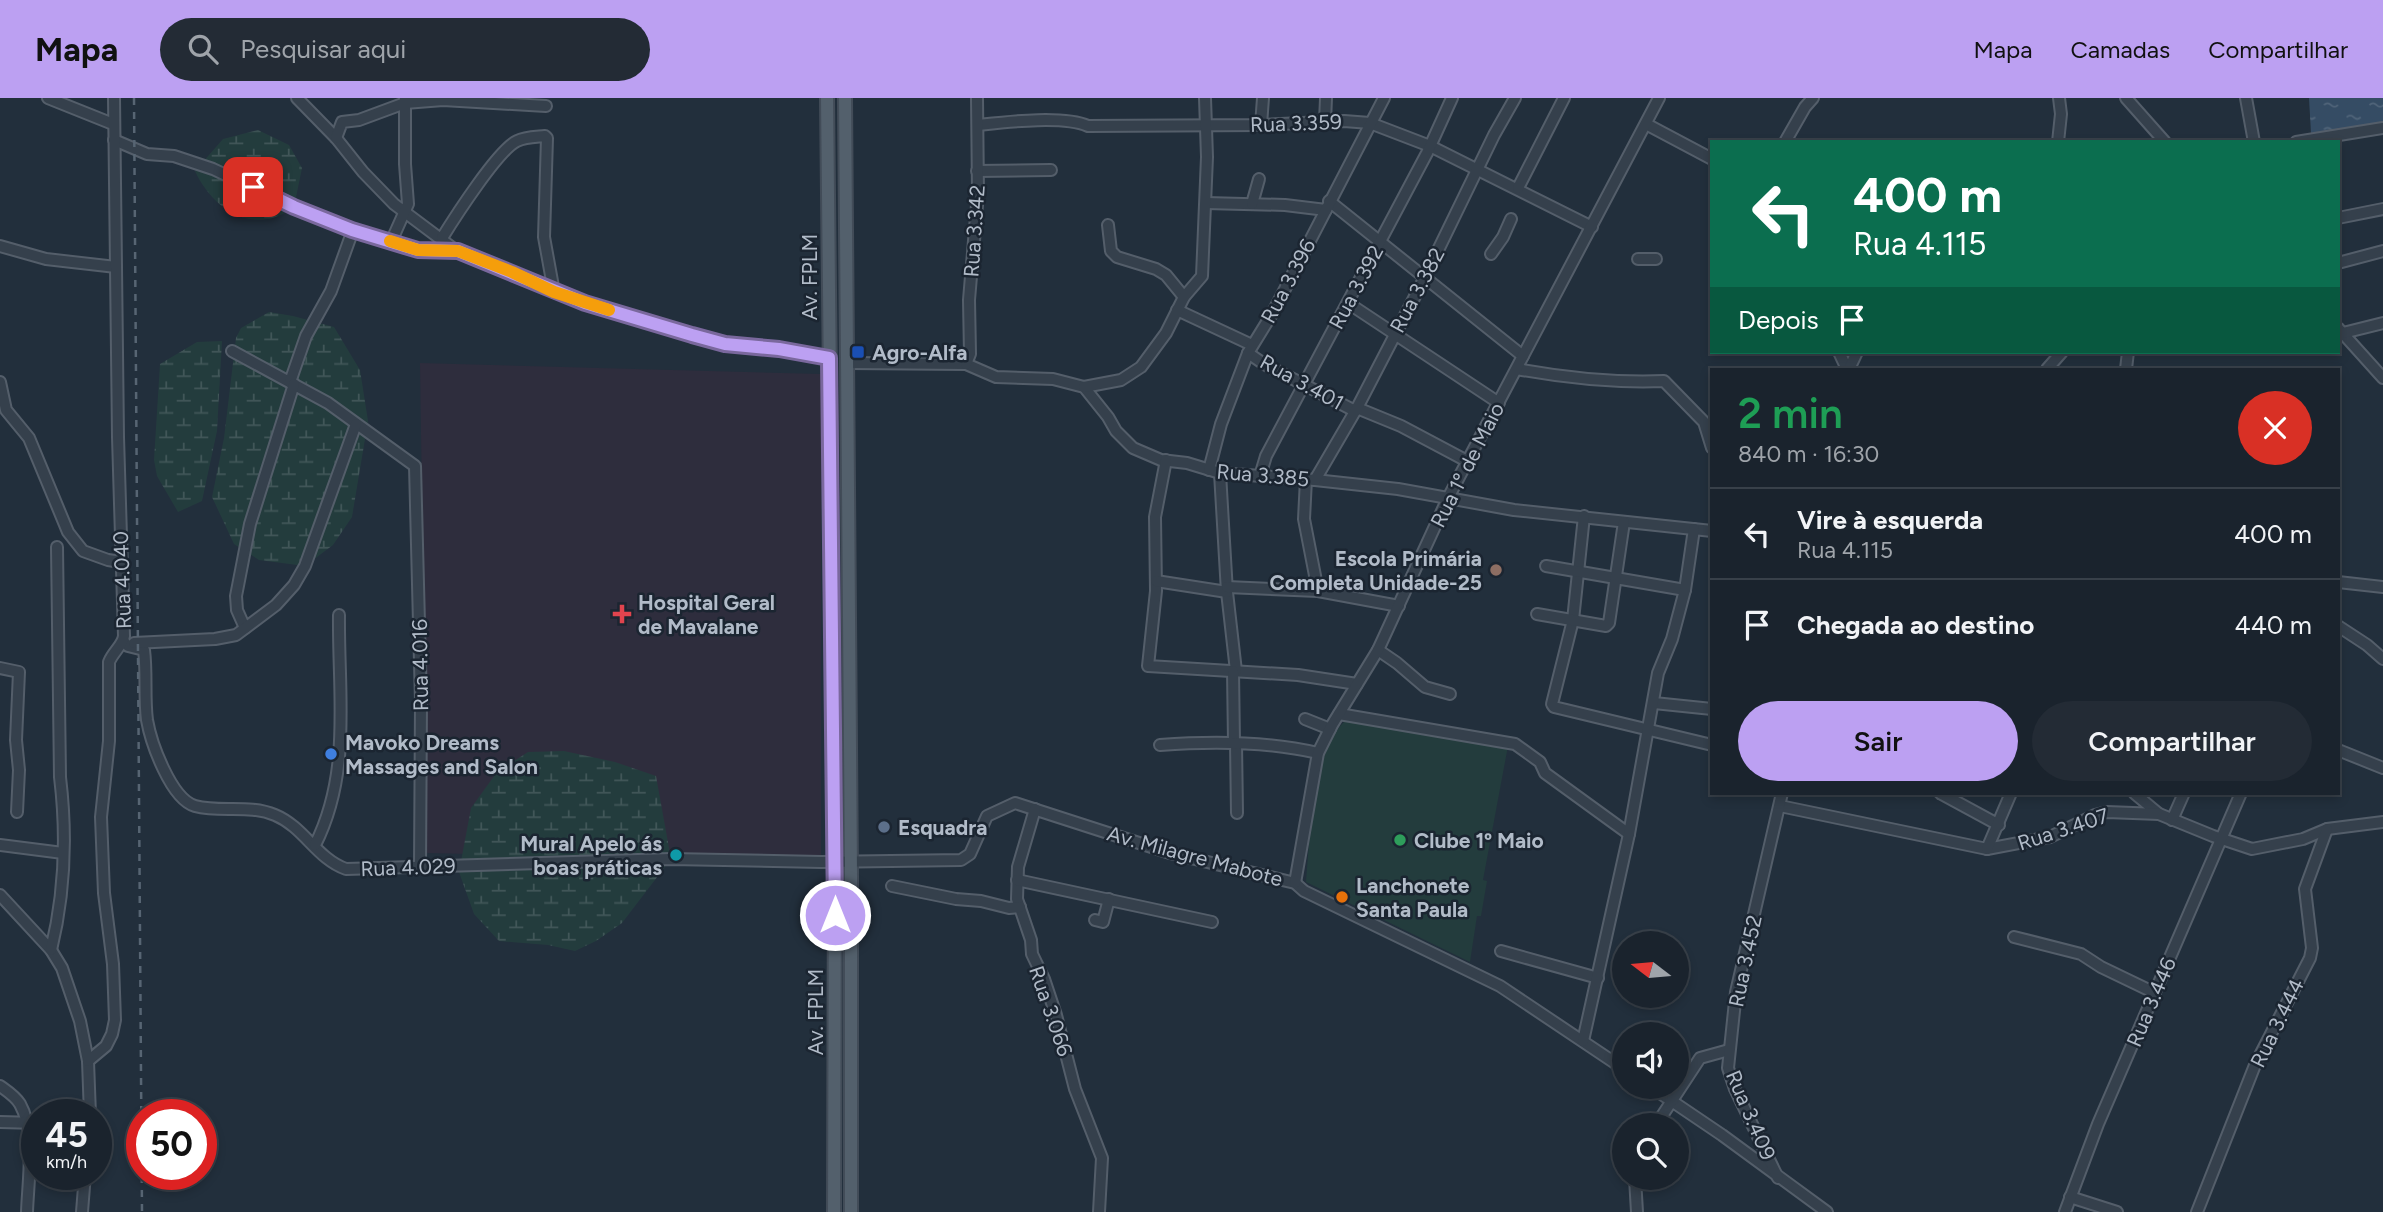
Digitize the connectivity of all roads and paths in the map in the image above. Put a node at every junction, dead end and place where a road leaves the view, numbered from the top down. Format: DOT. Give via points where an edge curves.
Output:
graph roads {
  1 [pos="48,98"];
  2 [pos="114,98"];
  3 [pos="297,98"];
  4 [pos="827,98"];
  5 [pos="845,98"];
  6 [pos="977,98"];
  7 [pos="1205,98"];
  8 [pos="1263,98"];
  9 [pos="1326,98"];
  10 [pos="1384,98"];
  11 [pos="1451,98"];
  12 [pos="1515,98"];
  13 [pos="1564,98"];
  14 [pos="1659,98"];
  15 [pos="1813,98"];
  16 [pos="2059,98"];
  17 [pos="2127,98"];
  18 [pos="2246,98"];
  19 [pos="405,100"];
  20 [pos="546,106"];
  21 [pos="1325,122"];
  22 [pos="1370,123"];
  23 [pos="113,124"];
  24 [pos="1646,124"];
  25 [pos="978,125"];
  26 [pos="1207,125"];
  27 [pos="1261,125"];
  28 [pos="2383,128"];
  29 [pos="336,138"];
  30 [pos="114,140"];
  31 [pos="1786,140"];
  32 [pos="2058,140"];
  33 [pos="2162,140"];
  34 [pos="2254,140"];
  35 [pos="2314,140"];
  36 [pos="1430,146"];
  37 [pos="1710,158"];
  38 [pos="1478,168"];
  39 [pos="1051,170"];
  40 [pos="977,171"];
  41 [pos="1259,179"];
  42 [pos="1518,188"];
  43 [pos="1206,203"];
  44 [pos="1252,204"];
  45 [pos="1327,206"];
  46 [pos="2383,209"];
  47 [pos="405,213"];
  48 [pos="2340,218"];
  49 [pos="1511,219"];
  50 [pos="1108,225"];
  51 [pos="1592,227"];
  52 [pos="352,230"];
  53 [pos="442,238"];
  54 [pos="391,242"];
  55 [pos="1380,242"];
  56 [pos="0,246"];
  57 [pos="458,251"];
  58 [pos="2383,251"];
  59 [pos="1491,254"];
  60 [pos="1656,258"];
  61 [pos="1638,259"];
  62 [pos="2340,262"];
  63 [pos="116,267"];
  64 [pos="1424,277"];
  65 [pos="554,292"];
  66 [pos="1184,297"];
  67 [pos="846,300"];
  68 [pos="829,301"];
  69 [pos="1348,303"];
  70 [pos="1177,310"];
  71 [pos="2383,323"];
  72 [pos="2340,331"];
  73 [pos="1394,334"];
  74 [pos="1250,349"];
  75 [pos="232,351"];
  76 [pos="2060,354"];
  77 [pos="1523,356"];
  78 [pos="829,358"];
  79 [pos="849,363"];
  80 [pos="966,363"];
  81 [pos="2048,368"];
  82 [pos="1517,369"];
  83 [pos="2383,378"];
  84 [pos="0,382"];
  85 [pos="292,383"];
  86 [pos="1304,386"];
  87 [pos="1084,387"];
  88 [pos="1499,403"];
  89 [pos="1356,410"];
  90 [pos="356,424"];
  91 [pos="1710,441"];
  92 [pos="1166,460"];
  93 [pos="1467,461"];
  94 [pos="1209,470"];
  95 [pos="1220,473"];
  96 [pos="1260,476"];
  97 [pos="1311,479"];
  98 [pos="1448,498"];
  99 [pos="1584,516"];
  100 [pos="1624,522"];
  101 [pos="1694,529"];
  102 [pos="1710,531"];
  103 [pos="57,547"];
  104 [pos="121,562"];
  105 [pos="1546,566"];
  106 [pos="1577,571"];
  107 [pos="1616,578"];
  108 [pos="1156,581"];
  109 [pos="2340,582"];
  110 [pos="2383,587"];
  111 [pos="1227,589"];
  112 [pos="1685,590"];
  113 [pos="1318,591"];
  114 [pos="1399,606"];
  115 [pos="1537,614"];
  116 [pos="339,615"];
  117 [pos="1573,620"];
  118 [pos="2340,627"];
  119 [pos="245,628"];
  120 [pos="124,642"];
  121 [pos="1377,650"];
  122 [pos="2383,659"];
  123 [pos="0,667"];
  124 [pos="1234,671"];
  125 [pos="1357,684"];
  126 [pos="1450,694"];
  127 [pos="1654,703"];
  128 [pos="1710,709"];
  129 [pos="1339,714"];
  130 [pos="1305,719"];
  131 [pos="1330,729"];
  132 [pos="1648,731"];
  133 [pos="1235,743"];
  134 [pos="1160,745"];
  135 [pos="1710,745"];
  136 [pos="2340,751"];
  137 [pos="1318,753"];
  138 [pos="2383,768"];
  139 [pos="1782,795"];
  140 [pos="1944,795"];
  141 [pos="2010,795"];
  142 [pos="2136,795"];
  143 [pos="2182,795"];
  144 [pos="2240,795"];
  145 [pos="1780,806"];
  146 [pos="1035,809"];
  147 [pos="17,811"];
  148 [pos="1237,813"];
  149 [pos="2159,814"];
  150 [pos="2172,820"];
  151 [pos="2383,822"];
  152 [pos="1999,825"];
  153 [pos="2327,829"];
  154 [pos="1629,834"];
  155 [pos="2222,839"];
  156 [pos="0,845"];
  157 [pos="315,845"];
  158 [pos="1987,849"];
  159 [pos="64,853"];
  160 [pos="851,861"];
  161 [pos="835,862"];
  162 [pos="420,868"];
  163 [pos="1017,880"];
  164 [pos="1295,883"];
  165 [pos="892,886"];
  166 [pos="0,895"];
  167 [pos="1109,900"];
  168 [pos="1020,907"];
  169 [pos="1095,920"];
  170 [pos="1212,922"];
  171 [pos="2014,937"];
  172 [pos="51,950"];
  173 [pos="1501,951"];
  174 [pos="1598,978"];
  175 [pos="2155,992"];
  176 [pos="1583,1041"];
  177 [pos="1729,1050"];
  178 [pos="1612,1061"];
  179 [pos="88,1062"];
  180 [pos="0,1086"];
  181 [pos="89,1099"];
  182 [pos="1669,1099"];
  183 [pos="1673,1102"];
  184 [pos="21,1106"];
  185 [pos="1665,1113"];
  186 [pos="0,1122"];
  187 [pos="21,1123"];
  188 [pos="1778,1178"];
  189 [pos="28,1190"];
  190 [pos="84,1190"];
  191 [pos="1635,1190"];
  192 [pos="2070,1197"];
  193 [pos="27,1212"];
  194 [pos="82,1212"];
  195 [pos="834,1212"];
  196 [pos="851,1212"];
  197 [pos="1099,1212"];
  198 [pos="1637,1212"];
  199 [pos="1827,1212"];
  200 [pos="2065,1212"];
  201 [pos="2117,1212"];
  202 [pos="2197,1212"];
  1 -- 23 [label="street"];
  2 -- 23 [label="street, Rua 4.040"];
  3 -- 29 [label="street"];
  4 -- 68 [label="main road, Av. FPLM"];
  5 -- 67 [label="main road, Av. FPLM"];
  6 -- 25 [label="street, Rua 3.342"];
  7 -- 26 [label="street"];
  8 -- 27 [label="street"];
  9 -- 21 [label="street"];
  10 -- 22 [label="street, Rua 3.396"];
  11 -- 36 [label="street, Rua 3.392"];
  12 -- 38 [label="street, Rua 3.382"];
  13 -- 42 [label="street"];
  14 -- 24 [label="street, Rua 1º de Maio"];
  15 -- 31 [label="street"];
  16 -- 32 [label="street"];
  17 -- 33 [label="street"];
  18 -- 34 [label="street"];
  19 -- 20 [label="street"];
  19 -- 29 [label="street" via="359,120 342,122"];
  19 -- 47 [label="street"];
  21 -- 22 [label="street, Rua 3.359"];
  21 -- 27 [label="street, Rua 3.359"];
  22 -- 36 [label="street, Rua 3.359"];
  22 -- 45 [label="street, Rua 3.396"];
  23 -- 30 [label="street, Rua 4.040"];
  24 -- 37 [label="street"];
  24 -- 51 [label="street, Rua 1º de Maio"];
  25 -- 26 [label="street, Rua 3.359" via="1051,121 1088,126"];
  25 -- 40 [label="street, Rua 3.342"];
  26 -- 27 [label="street, Rua 3.359"];
  26 -- 43 [label="street"];
  28 -- 35 [label="street"];
  29 -- 47 [label="street"];
  30 -- 52 [label="street" via="147,154 174,156 213,169"];
  30 -- 63 [label="street, Rua 4.040"];
  36 -- 38 [label="street, Rua 3.359"];
  36 -- 55 [label="street, Rua 3.392"];
  38 -- 42 [label="street, Rua 3.359"];
  38 -- 64 [label="street, Rua 3.382"];
  39 -- 40 [label="street"];
  40 -- 80 [label="street, Rua 3.342"];
  41 -- 44 [label="street"];
  42 -- 51 [label="street, Rua 3.359"];
  43 -- 44 [label="street"];
  43 -- 66 [label="street" via="1202,276"];
  44 -- 45 [label="street"];
  45 -- 55 [label="street"];
  45 -- 74 [label="street, Rua 3.396"];
  46 -- 48 [label="street"];
  47 -- 53 [label="street"];
  47 -- 54 [label="street"];
  49 -- 59 [label="street"];
  50 -- 66 [label="street" via="1116,257 1156,269"];
  51 -- 77 [label="street, Rua 1º de Maio"];
  52 -- 54 [label="street"];
  52 -- 85 [label="street" via="331,291 306,336"];
  53 -- 57 [label="street"];
  53 -- 65 [label="street" via="514,143 545,136 544,237"];
  54 -- 57 [label="street" via="418,250"];
  55 -- 64 [label="street"];
  55 -- 69 [label="street, Rua 3.392"];
  56 -- 63 [label="street" via="46,260"];
  57 -- 65 [label="street"];
  58 -- 62 [label="street"];
  60 -- 61 [label="street"];
  63 -- 104 [label="street, Rua 4.040"];
  64 -- 73 [label="street, Rua 3.382"];
  64 -- 77 [label="street"];
  65 -- 78 [label="street" via="725,344"];
  66 -- 70 [label="street"];
  67 -- 68 [label="main road"];
  67 -- 79 [label="main road, Av. FPLM"];
  68 -- 78 [label="main road, Av. FPLM"];
  69 -- 73 [label="street"];
  69 -- 86 [label="street, Rua 3.392"];
  70 -- 74 [label="street, Rua 3.401"];
  70 -- 87 [label="street" via="1140,368 1121,380"];
  71 -- 72 [label="street"];
  72 -- 83 [label="street"];
  73 -- 88 [label="street"];
  73 -- 89 [label="street, Rua 3.382"];
  74 -- 86 [label="street, Rua 3.401" via="1264,364"];
  74 -- 94 [label="street, Rua 3.396"];
  75 -- 85 [label="street"];
  76 -- 81 [label="street"];
  77 -- 82 [label="street, Rua 1º de Maio"];
  78 -- 161 [label="main road, Av. FPLM"];
  79 -- 80 [label="street"];
  79 -- 160 [label="main road, Av. FPLM"];
  80 -- 87 [label="street" via="996,377 1053,379"];
  82 -- 88 [label="street, Rua 1º de Maio"];
  82 -- 91 [label="street" via="1615,382 1664,381 1704,422"];
  84 -- 104 [label="street" via="6,410 29,438 68,532 77,545 96,557"];
  85 -- 90 [label="street"];
  85 -- 119 [label="street" via="250,524 236,596"];
  86 -- 89 [label="street, Rua 3.401"];
  86 -- 96 [label="street, Rua 3.392"];
  87 -- 92 [label="street, Rua 3.385" via="1126,442"];
  88 -- 93 [label="street, Rua 1º de Maio"];
  89 -- 93 [label="street, Rua 3.401" via="1401,426"];
  89 -- 97 [label="street, Rua 3.382"];
  90 -- 119 [label="street" via="300,576 276,605"];
  90 -- 162 [label="street, Rua 4.016" via="416,470"];
  92 -- 94 [label="street, Rua 3.385"];
  92 -- 108 [label="street" via="1155,517"];
  93 -- 98 [label="street, Rua 1º de Maio"];
  94 -- 95 [label="street, Rua 3.385"];
  95 -- 96 [label="street, Rua 3.385"];
  95 -- 111 [label="street"];
  96 -- 97 [label="street, Rua 3.385"];
  97 -- 98 [label="street, Rua 3.385"];
  97 -- 113 [label="street" via="1304,519"];
  98 -- 99 [label="street, Rua 3.385"];
  98 -- 114 [label="street, Rua 1º de Maio"];
  99 -- 100 [label="street, Rua 3.385"];
  99 -- 106 [label="street"];
  100 -- 101 [label="street, Rua 3.385"];
  100 -- 107 [label="street"];
  101 -- 102 [label="street, Rua 3.385"];
  101 -- 112 [label="street"];
  103 -- 159 [label="street"];
  104 -- 120 [label="street, Rua 4.040"];
  105 -- 106 [label="street"];
  106 -- 107 [label="street"];
  106 -- 117 [label="street"];
  107 -- 112 [label="street"];
  107 -- 117 [label="street" via="1606,626"];
  108 -- 111 [label="street"];
  108 -- 124 [label="street" via="1149,666"];
  109 -- 110 [label="street"];
  111 -- 113 [label="street"];
  111 -- 124 [label="street"];
  112 -- 127 [label="street" via="1658,673"];
  113 -- 114 [label="street"];
  114 -- 121 [label="street, Rua 1º de Maio"];
  115 -- 117 [label="street"];
  116 -- 157 [label="street" via="340,756 327,821"];
  117 -- 132 [label="street" via="1552,704"];
  118 -- 122 [label="street"];
  119 -- 120 [label="street" via="215,639"];
  120 -- 157 [label="street, Rua 4.029" via="144,650 150,732 182,799 196,806 247,808 274,815"];
  120 -- 179 [label="street, Rua 4.040" via="109,662 110,741 101,817 115,1020 106,1046"];
  121 -- 125 [label="street, Rua 1º de Maio"];
  121 -- 126 [label="street" via="1424,687"];
  123 -- 147 [label="street" via="19,672"];
  124 -- 125 [label="street"];
  124 -- 133 [label="street"];
  125 -- 129 [label="street, Rua 1º de Maio"];
  127 -- 128 [label="street"];
  127 -- 132 [label="street"];
  129 -- 131 [label="street, Rua 1º de Maio"];
  129 -- 154 [label="street" via="1515,744 1540,762 1545,773"];
  130 -- 131 [label="street"];
  131 -- 137 [label="street, Rua 1º de Maio"];
  132 -- 135 [label="street"];
  132 -- 154 [label="street"];
  133 -- 134 [label="street"];
  133 -- 137 [label="street"];
  133 -- 148 [label="street"];
  136 -- 138 [label="street"];
  137 -- 164 [label="street, Rua 1º de Maio"];
  139 -- 145 [label="street, Rua 3.452"];
  140 -- 152 [label="street"];
  141 -- 152 [label="street"];
  142 -- 149 [label="street"];
  143 -- 150 [label="street"];
  144 -- 155 [label="street, Rua 3.446"];
  145 -- 158 [label="street, Rua 3.407"];
  145 -- 177 [label="street, Rua 3.452" via="1736,992"];
  146 -- 160 [label="street, Av. Milagre Mabote" via="1015,803 987,816 970,854 961,860"];
  146 -- 163 [label="street, Rua 3.066"];
  146 -- 164 [label="street, Av. Milagre Mabote" via="1170,853"];
  149 -- 150 [label="street, Rua 3.407"];
  149 -- 158 [label="street, Rua 3.407" via="2107,812 2050,837"];
  150 -- 155 [label="street, Rua 3.407"];
  151 -- 153 [label="street, Rua 3.407"];
  152 -- 158 [label="street"];
  153 -- 155 [label="street, Rua 3.407" via="2252,849"];
  153 -- 202 [label="street, Rua 3.444" via="2305,889 2310,958 2255,1065"];
  154 -- 174 [label="street"];
  155 -- 175 [label="street, Rua 3.446"];
  156 -- 159 [label="street"];
  157 -- 162 [label="street, Rua 4.029" via="334,865 346,869"];
  159 -- 172 [label="street" via="60,915"];
  160 -- 161 [label="street, Av. Milagre Mabote"];
  160 -- 196 [label="main road, Av. FPLM"];
  161 -- 162 [label="street, Rua 4.029" via="671,859"];
  161 -- 195 [label="main road, Av. FPLM"];
  163 -- 167 [label="street"];
  163 -- 168 [label="street, Rua 3.066"];
  164 -- 176 [label="street, Av. Milagre Mabote" via="1500,986"];
  165 -- 168 [label="street"];
  166 -- 172 [label="street"];
  167 -- 169 [label="street" via="1103,922"];
  167 -- 170 [label="street"];
  168 -- 197 [label="street, Rua 3.066" via="1075,1089 1101,1158"];
  171 -- 175 [label="street" via="2075,951"];
  172 -- 179 [label="street" via="80,1021"];
  173 -- 174 [label="street"];
  174 -- 176 [label="street"];
  175 -- 192 [label="street, Rua 3.446"];
  176 -- 178 [label="street, Av. Milagre Mabote"];
  177 -- 183 [label="street" via="1700,1058"];
  177 -- 188 [label="street, Rua 3.409" via="1728,1068 1735,1089"];
  179 -- 181 [label="street"];
  180 -- 184 [label="street"];
  182 -- 183 [label="street"];
  183 -- 185 [label="street"];
  183 -- 188 [label="street"];
  186 -- 187 [label="street"];
  188 -- 199 [label="street"];
  189 -- 193 [label="street"];
  190 -- 194 [label="street"];
  191 -- 198 [label="street"];
  192 -- 200 [label="street, Rua 3.446"];
  192 -- 201 [label="street"];
}
